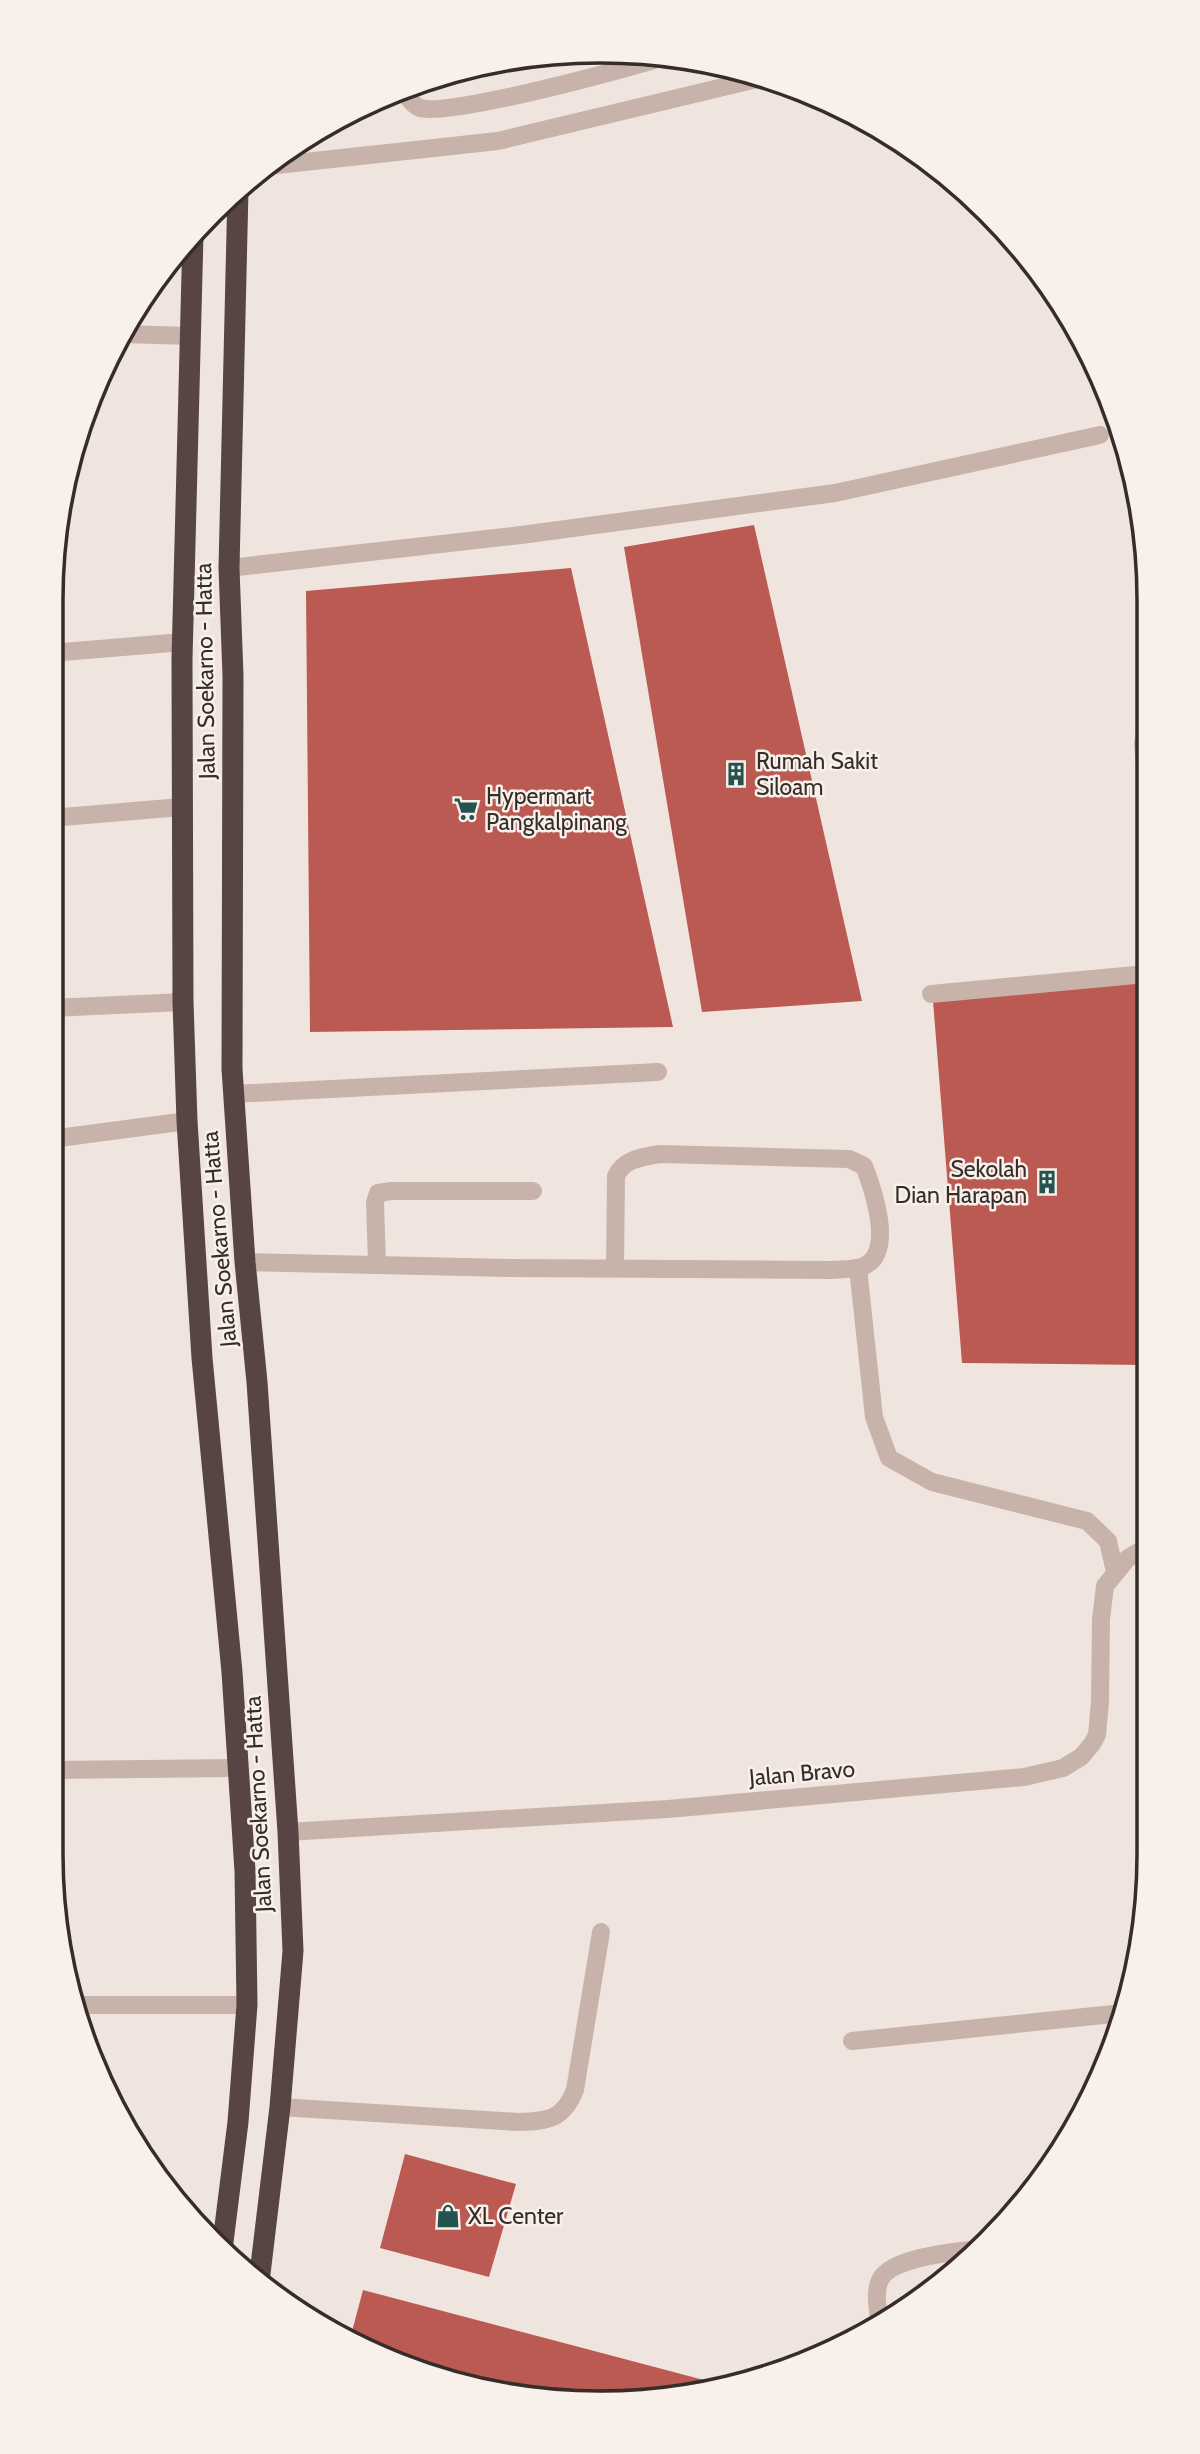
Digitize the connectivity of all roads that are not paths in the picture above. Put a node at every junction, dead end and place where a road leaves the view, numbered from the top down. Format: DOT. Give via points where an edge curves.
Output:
graph roads {
  1 [pos="640,65"];
  2 [pos="743,82"];
  3 [pos="409,98"];
  4 [pos="288,164"];
  5 [pos="238,204"];
  6 [pos="193,250"];
  7 [pos="133,334"];
  8 [pos="191,336"];
  9 [pos="1100,435"];
  10 [pos="229,568"];
  11 [pos="183,642"];
  12 [pos="63,652"];
  13 [pos="181,807"];
  14 [pos="63,817"];
  15 [pos="1137,975"];
  16 [pos="931,994"];
  17 [pos="183,1002"];
  18 [pos="63,1007"];
  19 [pos="658,1072"];
  20 [pos="233,1094"];
  21 [pos="187,1121"];
  22 [pos="63,1137"];
  23 [pos="533,1191"];
  24 [pos="245,1262"];
  25 [pos="377,1265"];
  26 [pos="858,1268"];
  27 [pos="615,1269"];
  28 [pos="1137,1553"];
  29 [pos="1115,1572"];
  30 [pos="237,1768"];
  31 [pos="63,1770"];
  32 [pos="288,1832"];
  33 [pos="601,1932"];
  34 [pos="85,2005"];
  35 [pos="247,2005"];
  36 [pos="1113,2014"];
  37 [pos="852,2041"];
  38 [pos="280,2107"];
  39 [pos="224,2237"];
  40 [pos="960,2252"];
  41 [pos="260,2269"];
  42 [pos="879,2312"];
  1 -- 3 [label="street" via="450,108 421,109"];
  2 -- 4 [label="street" via="498,141"];
  5 -- 10 [label="highway, Jalan Soekarno - Hatta"];
  6 -- 8 [label="highway, Jalan Soekarno - Hatta"];
  7 -- 8 [label="street"];
  8 -- 11 [label="highway, Jalan Soekarno - Hatta"];
  9 -- 10 [label="street" via="835,492 547,532"];
  10 -- 20 [label="highway, Jalan Soekarno - Hatta"];
  11 -- 12 [label="street"];
  11 -- 13 [label="highway, Jalan Soekarno - Hatta"];
  13 -- 14 [label="street"];
  13 -- 17 [label="highway, Jalan Soekarno - Hatta"];
  15 -- 16 [label="street"];
  17 -- 18 [label="street"];
  17 -- 21 [label="highway, Jalan Soekarno - Hatta"];
  19 -- 20 [label="street"];
  20 -- 24 [label="highway, Jalan Soekarno - Hatta"];
  21 -- 22 [label="street"];
  21 -- 30 [label="highway, Jalan Soekarno - Hatta"];
  23 -- 25 [label="street" via="378,1193"];
  24 -- 25 [label="street"];
  24 -- 32 [label="highway, Jalan Soekarno - Hatta"];
  25 -- 27 [label="street"];
  26 -- 27 [label="street"];
  26 -- 27 [label="street" via="869,1263 878,1248 879,1217 873,1188 864,1167 856,1162 660,1154 628,1162 616,1176"];
  26 -- 29 [label="street" via="874,1417 889,1458 932,1482 1087,1521 1108,1541"];
  28 -- 29 [label="street, Jalan Bravo"];
  29 -- 32 [label="street, Jalan Bravo" via="1105,1586 1101,1619 1097,1735 1081,1757 1063,1768 1024,1777 681,1808"];
  30 -- 31 [label="street"];
  30 -- 35 [label="highway, Jalan Soekarno - Hatta" via="245,1871"];
  32 -- 38 [label="highway, Jalan Soekarno - Hatta" via="293,1951"];
  33 -- 38 [label="street" via="575,2090 559,2115 518,2122"];
  34 -- 35 [label="street"];
  35 -- 39 [label="highway, Jalan Soekarno - Hatta"];
  36 -- 37 [label="street"];
  38 -- 41 [label="highway, Jalan Soekarno - Hatta"];
  40 -- 42 [label="street" via="889,2270 879,2282"];
}
